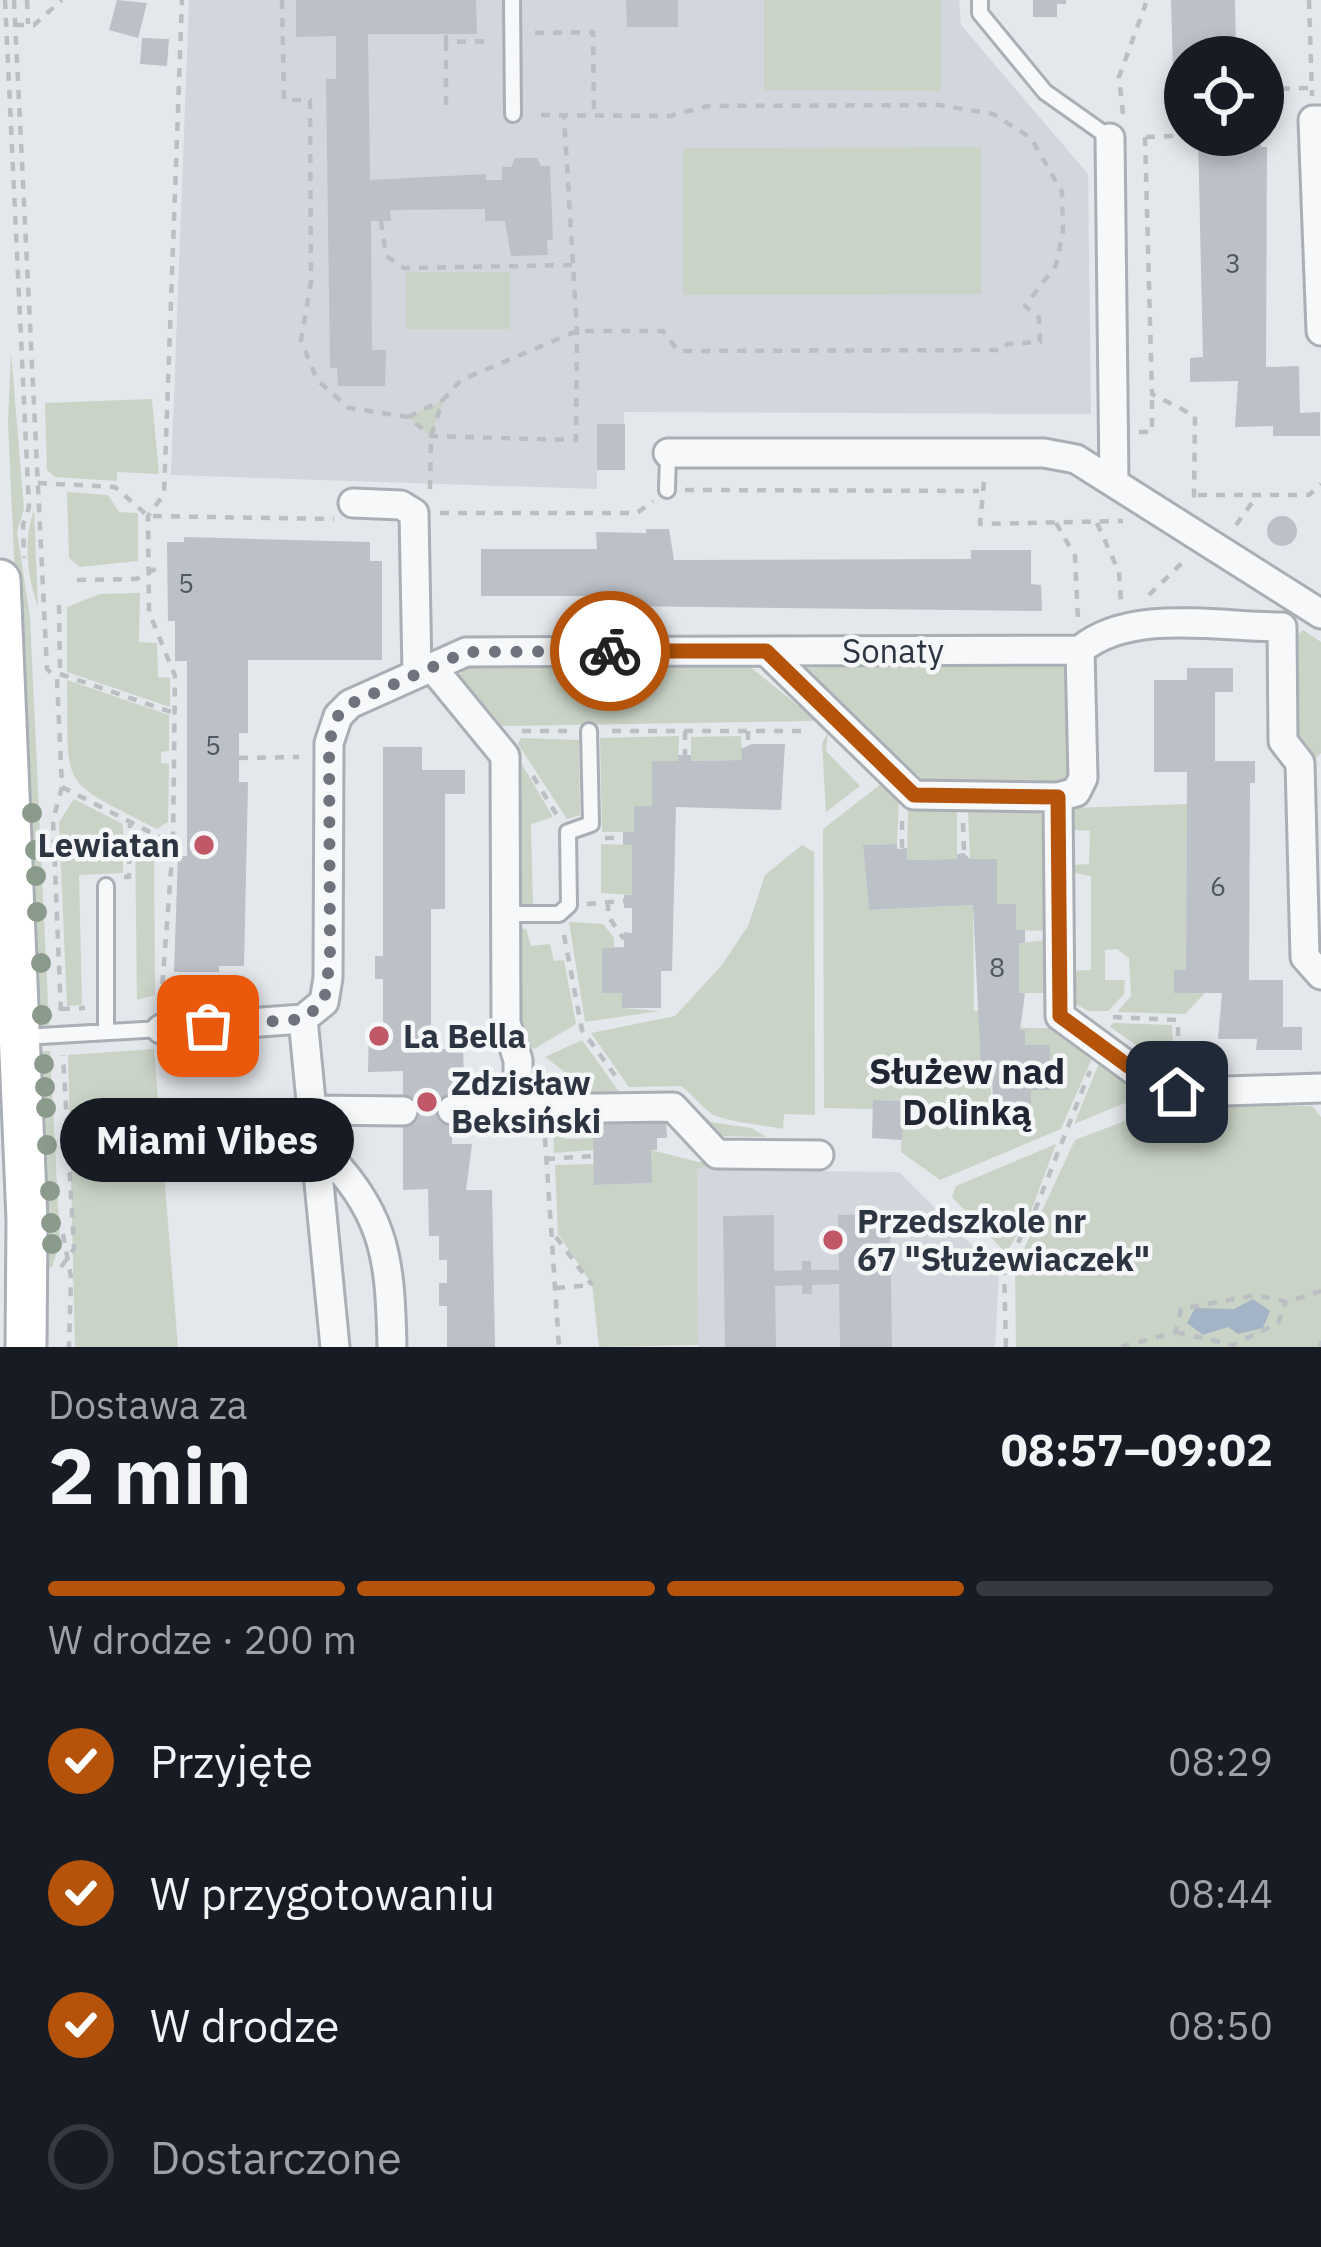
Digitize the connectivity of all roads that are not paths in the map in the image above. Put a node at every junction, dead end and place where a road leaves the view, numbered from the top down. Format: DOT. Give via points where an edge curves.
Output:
graph roads {
  1 [pos="512,0"];
  2 [pos="980,0"];
  3 [pos="513,114"];
  4 [pos="1317,120"];
  5 [pos="1117,127"];
  6 [pos="1321,331"];
  7 [pos="668,453"];
  8 [pos="1114,482"];
  9 [pos="667,490"];
  10 [pos="344,511"];
  11 [pos="0,580"];
  12 [pos="1318,607"];
  13 [pos="1282,627"];
  14 [pos="1080,650"];
  15 [pos="766,651"];
  16 [pos="424,671"];
  17 [pos="590,731"];
  18 [pos="1311,764"];
  19 [pos="1058,797"];
  20 [pos="106,886"];
  21 [pos="506,914"];
  22 [pos="1321,976"];
  23 [pos="303,1019"];
  24 [pos="160,1029"];
  25 [pos="106,1032"];
  26 [pos="18,1037"];
  27 [pos="1321,1088"];
  28 [pos="530,1109"];
  29 [pos="452,1110"];
  30 [pos="313,1111"];
  31 [pos="403,1111"];
  32 [pos="316,1143"];
  33 [pos="819,1155"];
  34 [pos="42,1341"];
  35 [pos="335,1347"];
  36 [pos="392,1347"];
  1 -- 3 [label="lane"];
  2 -- 5 [label="lane" via="980,13 1046,92"];
  4 -- 6 [label="street"];
  5 -- 8 [label="street"];
  7 -- 8 [label="street" via="1044,453 1076,459"];
  7 -- 9 [label="lane"];
  8 -- 12 [label="street"];
  10 -- 16 [label="street" via="401,505 413,513"];
  11 -- 26 [label="street"];
  12 -- 13 [label="street"];
  13 -- 14 [label="street" via="1132,625 1099,634"];
  13 -- 18 [label="street" via="1283,741"];
  14 -- 15 [label="street, Sonaty"];
  14 -- 19 [label="street" via="1083,778 1076,792"];
  15 -- 16 [label="street, Sonaty" via="466,652"];
  15 -- 19 [label="street" via="914,795"];
  16 -- 21 [label="street" via="505,756"];
  16 -- 23 [label="street, Sonaty" via="350,704 332,731 330,959 324,1002"];
  17 -- 21 [label="lane" via="591,824 568,832 564,909"];
  18 -- 22 [label="street" via="1305,957"];
  19 -- 27 [label="street" via="1060,1016 1165,1093"];
  20 -- 25 [label="lane"];
  21 -- 28 [label="street" via="506,1023"];
  23 -- 24 [label="street"];
  23 -- 30 [label="street"];
  24 -- 25 [label="lane"];
  25 -- 26 [label="lane"];
  26 -- 34 [label="street"];
  28 -- 29 [label="street"];
  28 -- 33 [label="street" via="673,1107 717,1154"];
  30 -- 31 [label="street"];
  30 -- 32 [label="street"];
  32 -- 35 [label="street"];
  32 -- 36 [label="street" via="344,1172 387,1248"];
}
